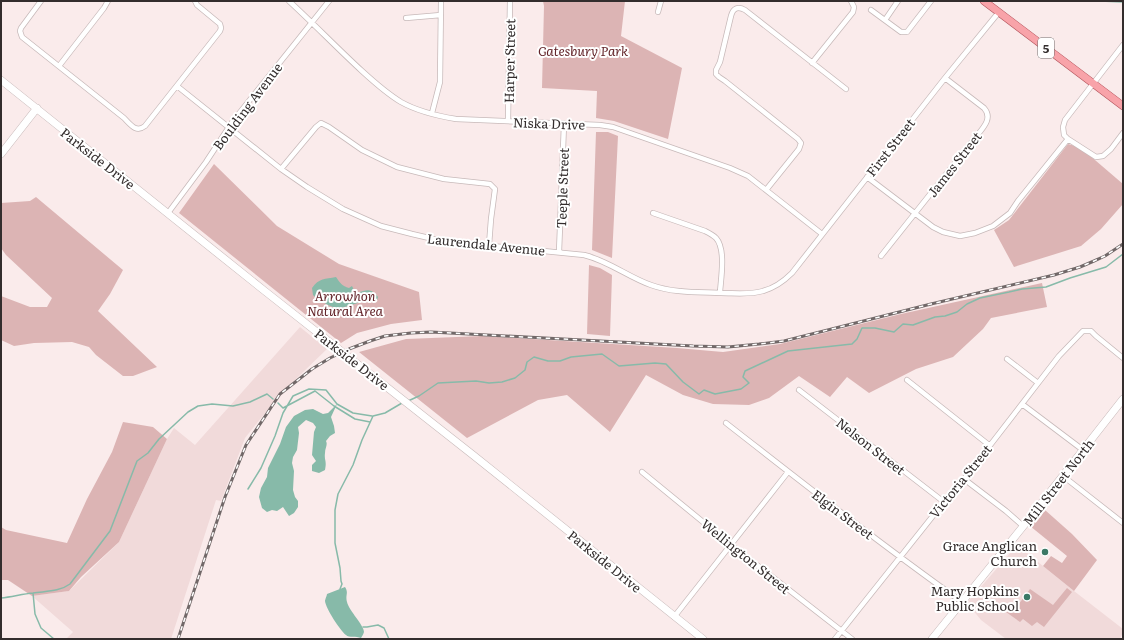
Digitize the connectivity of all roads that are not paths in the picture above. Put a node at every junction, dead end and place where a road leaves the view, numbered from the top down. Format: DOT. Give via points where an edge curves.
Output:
graph roads {
  1 [pos="41,1"];
  2 [pos="108,1"];
  3 [pos="195,1"];
  4 [pos="289,1"];
  5 [pos="329,1"];
  6 [pos="441,1"];
  7 [pos="510,1"];
  8 [pos="661,1"];
  9 [pos="851,1"];
  10 [pos="898,1"];
  11 [pos="984,1"];
  12 [pos="929,2"];
  13 [pos="871,10"];
  14 [pos="658,12"];
  15 [pos="998,12"];
  16 [pos="441,15"];
  17 [pos="406,18"];
  18 [pos="885,20"];
  19 [pos="312,23"];
  20 [pos="1123,45"];
  21 [pos="812,63"];
  22 [pos="59,66"];
  23 [pos="945,78"];
  24 [pos="1,80"];
  25 [pos="1094,84"];
  26 [pos="177,86"];
  27 [pos="846,89"];
  28 [pos="1123,106"];
  29 [pos="37,108"];
  30 [pos="432,113"];
  31 [pos="508,122"];
  32 [pos="564,124"];
  33 [pos="229,127"];
  34 [pos="1123,134"];
  35 [pos="1068,139"];
  36 [pos="1,154"];
  37 [pos="281,169"];
  38 [pos="866,177"];
  39 [pos="766,190"];
  40 [pos="168,213"];
  41 [pos="653,213"];
  42 [pos="914,214"];
  43 [pos="822,234"];
  44 [pos="489,245"];
  45 [pos="559,252"];
  46 [pos="882,256"];
  47 [pos="782,282"];
  48 [pos="720,292"];
  49 [pos="1123,358"];
  50 [pos="1007,359"];
  51 [pos="907,380"];
  52 [pos="1038,383"];
  53 [pos="799,390"];
  54 [pos="1123,399"];
  55 [pos="1022,404"];
  56 [pos="726,423"];
  57 [pos="989,445"];
  58 [pos="1083,450"];
  59 [pos="642,472"];
  60 [pos="788,472"];
  61 [pos="1063,476"];
  62 [pos="964,478"];
  63 [pos="944,502"];
  64 [pos="1123,523"];
  65 [pos="1023,526"];
  66 [pos="730,544"];
  67 [pos="900,557"];
  68 [pos="962,602"];
  69 [pos="674,617"];
  70 [pos="841,631"];
  71 [pos="703,639"];
  72 [pos="835,639"];
  73 [pos="852,639"];
  74 [pos="932,639"];
  1 -- 22 [label="street" via="21,28 21,34"];
  2 -- 22 [label="street"];
  3 -- 26 [label="street" via="220,24 221,28"];
  4 -- 19 [label="street, Niska Drive"];
  5 -- 19 [label="street, Boulding Avenue"];
  6 -- 16 [label="street"];
  7 -- 31 [label="street, Harper Street"];
  8 -- 14 [label="street"];
  9 -- 21 [label="street" via="853,12"];
  10 -- 18 [label="street"];
  11 -- 15 [label="main road, 5"];
  12 -- 18 [label="street" via="907,32 901,32"];
  13 -- 18 [label="street"];
  15 -- 23 [label="street, First Street"];
  15 -- 25 [label="main road, 5"];
  16 -- 17 [label="street"];
  16 -- 30 [label="street" via="440,82"];
  19 -- 30 [label="street, Niska Drive" via="380,87 401,102"];
  19 -- 33 [label="street, Boulding Avenue"];
  20 -- 25 [label="street"];
  21 -- 27 [label="street"];
  21 -- 39 [label="street" via="742,8 736,8 732,12 716,74 801,143"];
  22 -- 26 [label="street" via="135,129 145,126"];
  23 -- 38 [label="street, First Street"];
  23 -- 42 [label="street, James Street" via="984,108 988,114 987,121"];
  24 -- 29 [label="main road, Parkside Drive"];
  25 -- 28 [label="main road, 5"];
  25 -- 35 [label="street" via="1066,120 1063,127 1064,135"];
  26 -- 33 [label="street, Laurendale Avenue"];
  29 -- 36 [label="main road"];
  29 -- 40 [label="main road, Parkside Drive"];
  30 -- 31 [label="street, Niska Drive" via="456,119"];
  31 -- 32 [label="street, Niska Drive"];
  32 -- 39 [label="street, Niska Drive" via="613,127 730,168 748,176"];
  32 -- 45 [label="street, Teeple Street"];
  33 -- 37 [label="street, Laurendale Avenue"];
  33 -- 40 [label="street, Boulding Avenue"];
  34 -- 35 [label="street" via="1103,156 1096,157"];
  35 -- 42 [label="street" via="1010,213 993,226 960,236 938,230"];
  37 -- 44 [label="street, Laurendale Avenue" via="343,209 381,226 442,241"];
  37 -- 44 [label="street" via="321,123 362,150 397,167 444,179 490,184 496,190"];
  38 -- 42 [label="street"];
  38 -- 43 [label="street, First Street"];
  39 -- 43 [label="street, Niska Drive"];
  40 -- 69 [label="main road, Parkside Drive"];
  41 -- 48 [label="street" via="705,231 716,238 721,254"];
  42 -- 46 [label="street, James Street"];
  43 -- 47 [label="street, First Street"];
  44 -- 45 [label="street, Laurendale Avenue"];
  45 -- 48 [label="street, Laurendale Avenue" via="597,259 658,288"];
  47 -- 48 [label="street, Laurendale Avenue" via="754,293"];
  49 -- 52 [label="street, Victoria Street" via="1091,332 1083,331"];
  50 -- 52 [label="street"];
  51 -- 57 [label="street"];
  52 -- 55 [label="street, Victoria Street"];
  53 -- 63 [label="street, Nelson Street"];
  54 -- 58 [label="main road, Mill Street North"];
  55 -- 57 [label="street, Victoria Street"];
  55 -- 58 [label="street"];
  56 -- 60 [label="street, Elgin Street"];
  57 -- 62 [label="street, Victoria Street"];
  58 -- 61 [label="main road, Mill Street North"];
  59 -- 66 [label="street, Wellington Street"];
  60 -- 66 [label="street"];
  60 -- 67 [label="street, Elgin Street"];
  61 -- 64 [label="street"];
  61 -- 65 [label="main road, Mill Street North"];
  62 -- 63 [label="street, Victoria Street"];
  62 -- 65 [label="street"];
  63 -- 67 [label="street, Victoria Street"];
  65 -- 68 [label="main road, Mill Street North"];
  66 -- 69 [label="street"];
  66 -- 70 [label="street, Wellington Street"];
  67 -- 68 [label="street, Elgin Street"];
  67 -- 70 [label="street, Victoria Street"];
  68 -- 74 [label="main road, Mill Street North"];
  69 -- 71 [label="main road, Parkside Drive"];
  70 -- 72 [label="street, Victoria Street"];
  70 -- 73 [label="street, Wellington Street"];
}
